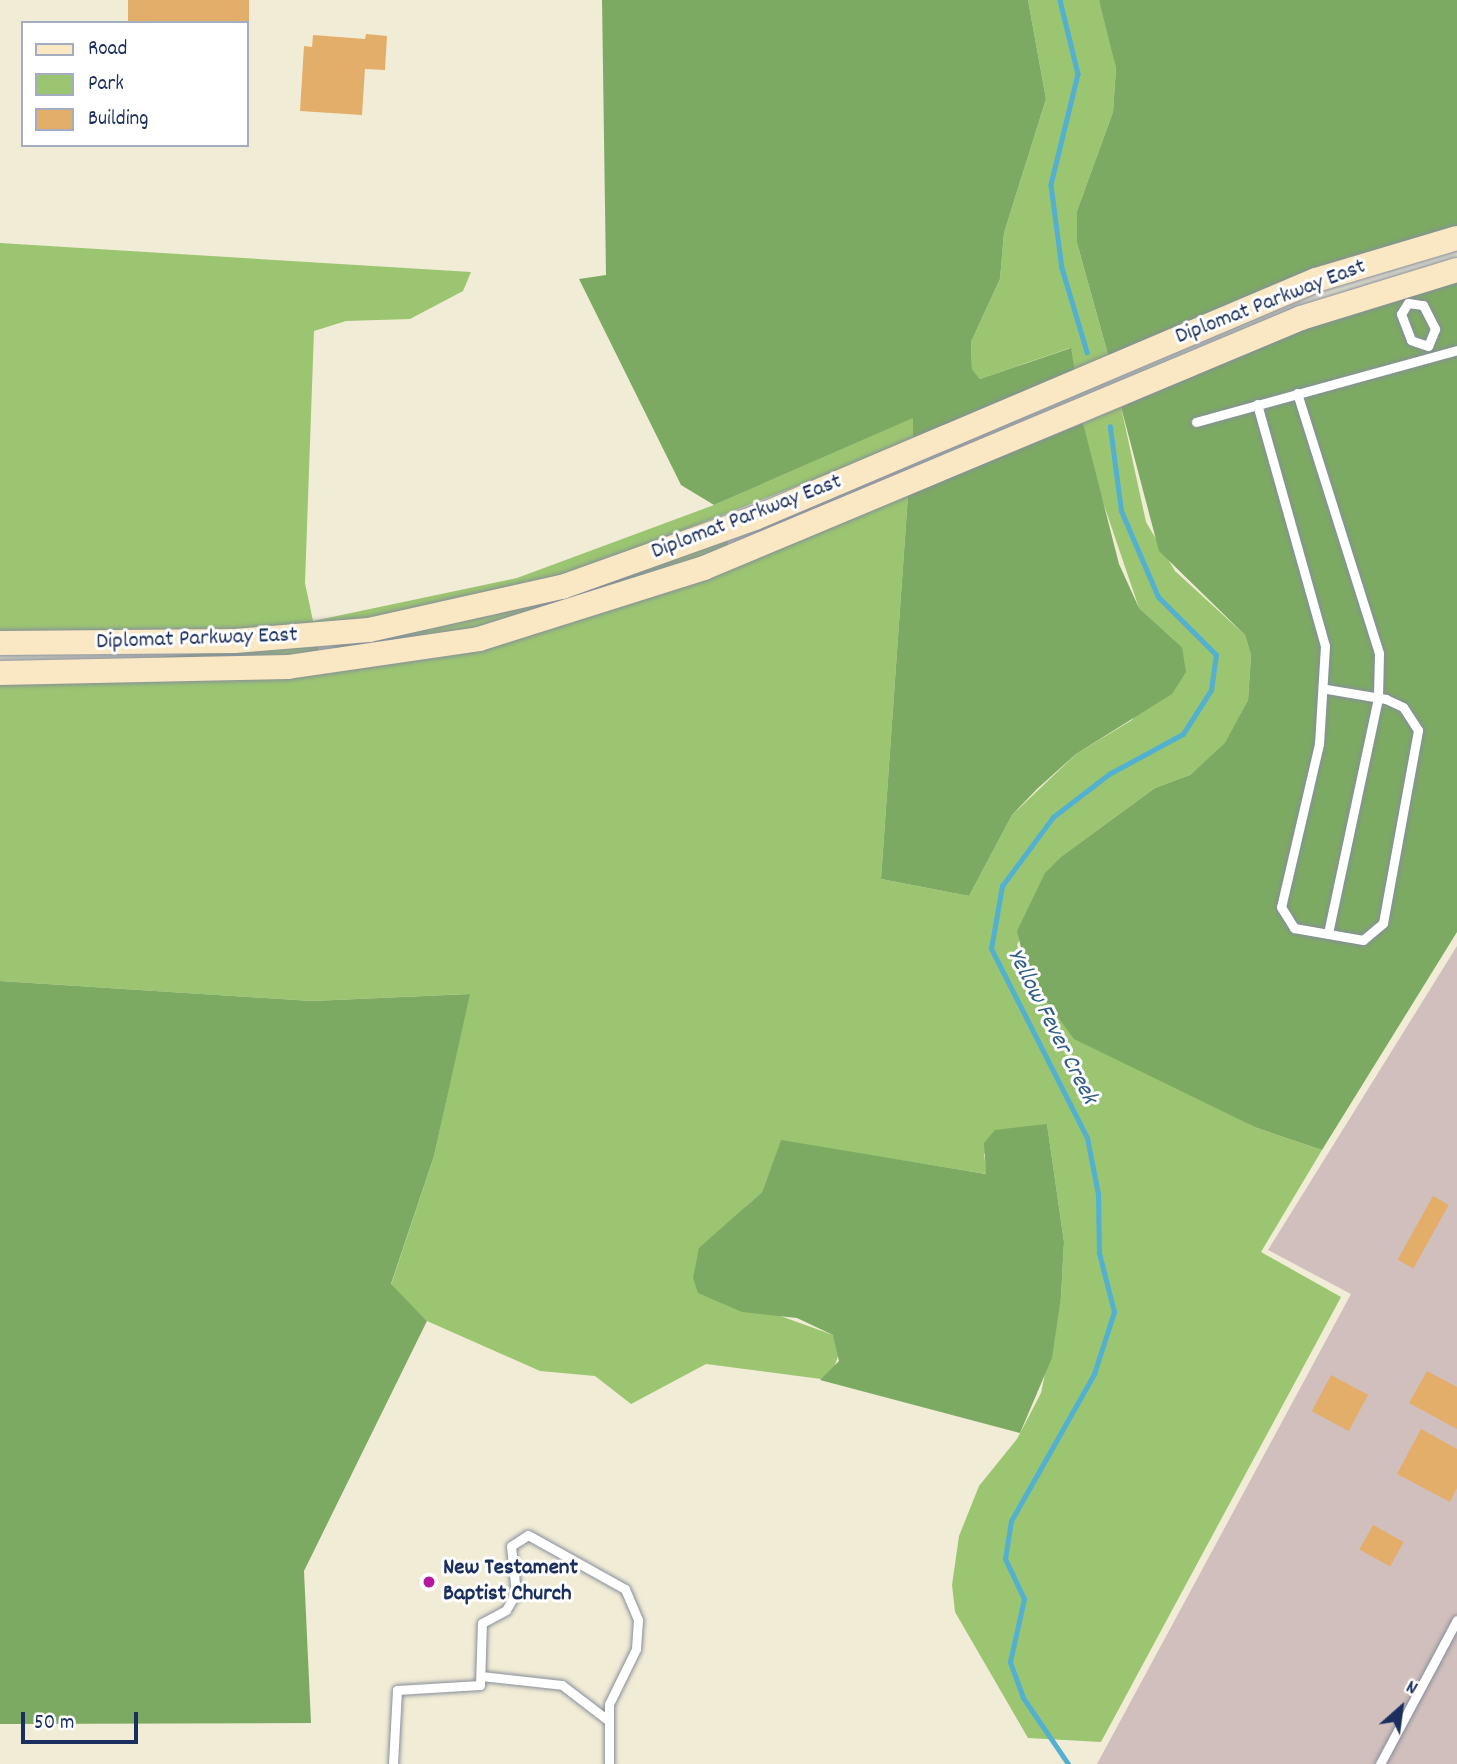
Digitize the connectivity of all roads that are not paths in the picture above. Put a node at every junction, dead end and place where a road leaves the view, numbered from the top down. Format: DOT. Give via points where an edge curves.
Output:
graph roads {
  1 [pos="1457,238"];
  2 [pos="1392,257"];
  3 [pos="1457,270"];
  4 [pos="1404,294"];
  5 [pos="1428,346"];
  6 [pos="1457,350"];
  7 [pos="1433,359"];
  8 [pos="1297,393"];
  9 [pos="1257,404"];
  10 [pos="1196,422"];
  11 [pos="740,523"];
  12 [pos="751,550"];
  13 [pos="326,634"];
  14 [pos="0,643"];
  15 [pos="328,663"];
  16 [pos="0,673"];
  17 [pos="1326,689"];
  18 [pos="1378,698"];
  19 [pos="1328,934"];
  20 [pos="1457,1620"];
  21 [pos="481,1676"];
  22 [pos="609,1721"];
  23 [pos="393,1764"];
  24 [pos="609,1764"];
  25 [pos="1380,1764"];
  1 -- 2 [label="main road, Diplomat Parkway East"];
  2 -- 4 [label="main road"];
  2 -- 11 [label="main road, Diplomat Parkway East" via="1244,310"];
  3 -- 4 [label="main road, Diplomat Parkway East"];
  4 -- 5 [label="lane" via="1401,314 1411,340"];
  4 -- 5 [label="lane" via="1423,304 1434,329"];
  4 -- 12 [label="main road, Diplomat Parkway East" via="1301,318"];
  5 -- 7 [label="lane"];
  6 -- 7 [label="lane"];
  7 -- 8 [label="lane"];
  8 -- 9 [label="lane"];
  8 -- 18 [label="lane" via="1379,653"];
  9 -- 10 [label="lane"];
  9 -- 17 [label="lane" via="1325,646"];
  11 -- 12 [label="main road"];
  11 -- 13 [label="main road, Diplomat Parkway East" via="492,606"];
  12 -- 15 [label="main road, Diplomat Parkway East" via="606,603 479,639"];
  13 -- 14 [label="main road, Diplomat Parkway East"];
  13 -- 15 [label="main road"];
  15 -- 16 [label="main road, Diplomat Parkway East"];
  17 -- 18 [label="lane"];
  17 -- 19 [label="lane" via="1281,907 1294,928"];
  18 -- 19 [label="lane"];
  18 -- 19 [label="lane" via="1403,707 1418,730 1383,923 1363,940"];
  20 -- 25 [label="lane"];
  21 -- 22 [label="lane" via="562,1685"];
  21 -- 22 [label="lane" via="482,1623 506,1610 516,1592 511,1546 518,1537 538,1536 625,1589 639,1620 636,1649 609,1704"];
  21 -- 23 [label="lane" via="480,1685 467,1690 397,1690"];
  22 -- 24 [label="lane"];
}
